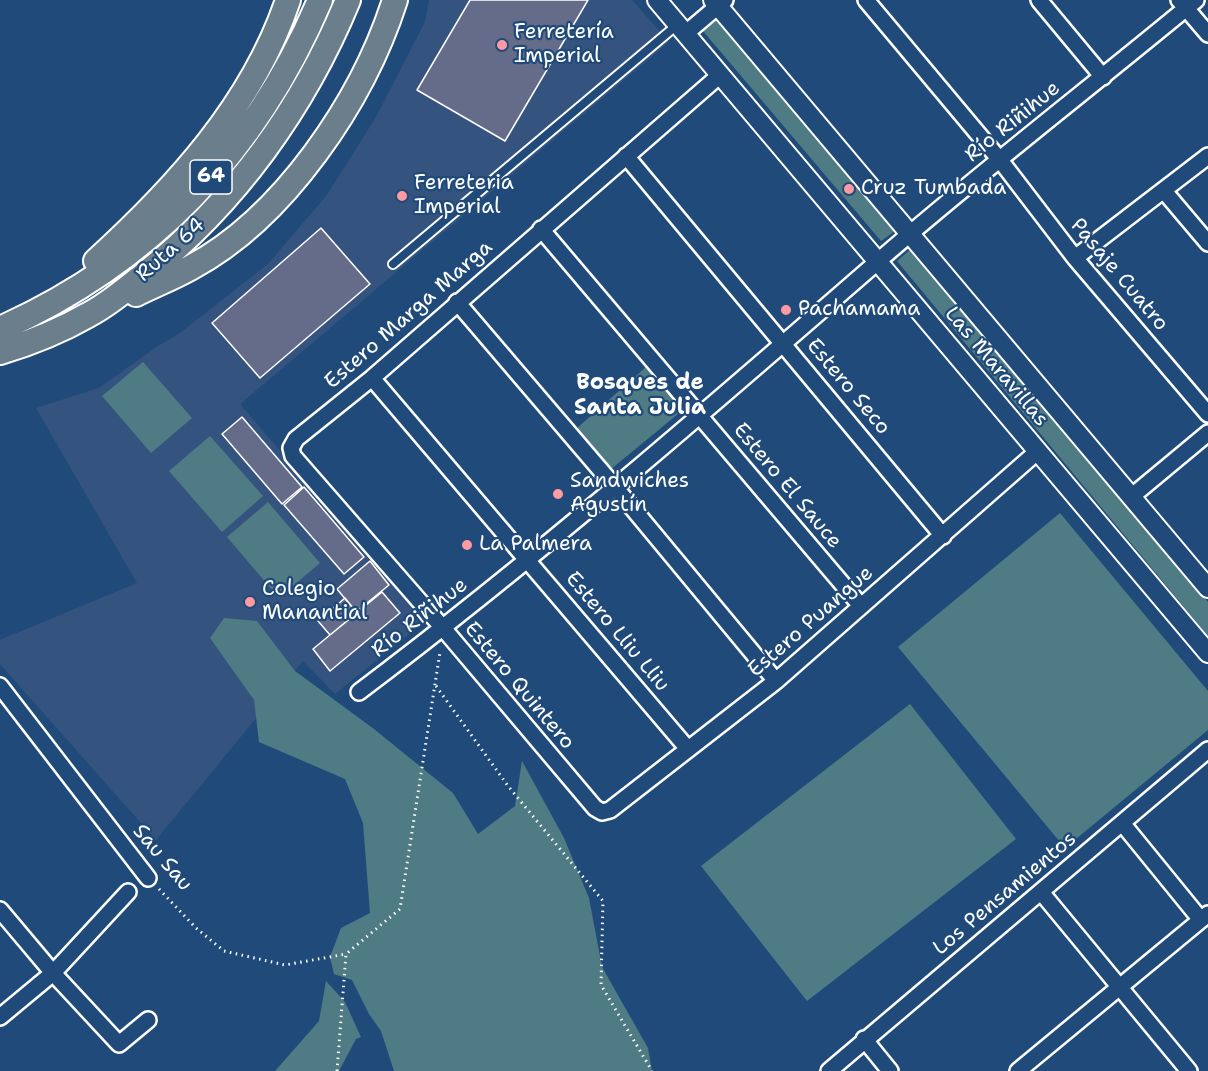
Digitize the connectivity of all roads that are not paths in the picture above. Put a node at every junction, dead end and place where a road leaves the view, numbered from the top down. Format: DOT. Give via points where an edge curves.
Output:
graph roads {
  1 [pos="288,0"];
  2 [pos="320,0"];
  3 [pos="348,0"];
  4 [pos="395,0"];
  5 [pos="657,0"];
  6 [pos="866,0"];
  7 [pos="1039,0"];
  8 [pos="719,2"];
  9 [pos="1187,3"];
  10 [pos="681,29"];
  11 [pos="1208,34"];
  12 [pos="720,75"];
  13 [pos="1103,77"];
  14 [pos="626,156"];
  15 [pos="1208,156"];
  16 [pos="1000,160"];
  17 [pos="1164,191"];
  18 [pos="541,229"];
  19 [pos="910,234"];
  20 [pos="1208,243"];
  21 [pos="1075,258"];
  22 [pos="877,261"];
  23 [pos="393,264"];
  24 [pos="457,302"];
  25 [pos="48,306"];
  26 [pos="90,315"];
  27 [pos="0,329"];
  28 [pos="785,344"];
  29 [pos="0,352"];
  30 [pos="372,378"];
  31 [pos="1208,414"];
  32 [pos="699,415"];
  33 [pos="1208,433"];
  34 [pos="291,448"];
  35 [pos="1038,451"];
  36 [pos="615,487"];
  37 [pos="1131,497"];
  38 [pos="944,536"];
  39 [pos="527,559"];
  40 [pos="1208,588"];
  41 [pos="861,606"];
  42 [pos="443,628"];
  43 [pos="1208,653"];
  44 [pos="776,681"];
  45 [pos="0,686"];
  46 [pos="359,692"];
  47 [pos="688,749"];
  48 [pos="1208,750"];
  49 [pos="602,812"];
  50 [pos="1122,823"];
  51 [pos="148,878"];
  52 [pos="128,892"];
  53 [pos="1041,892"];
  54 [pos="0,910"];
  55 [pos="1204,917"];
  56 [pos="53,973"];
  57 [pos="1120,986"];
  58 [pos="0,1017"];
  59 [pos="148,1020"];
  60 [pos="864,1039"];
  61 [pos="1036,1065"];
  62 [pos="829,1071"];
  63 [pos="890,1071"];
  64 [pos="1018,1071"];
  65 [pos="1189,1071"];
  1 -- 25 [label="highway" via="257,71 216,134 126,234"];
  2 -- 25 [label="highway, Ruta 64 / 64" via="269,101 220,167 130,253"];
  3 -- 26 [label="highway, Ruta 64 / 64" via="302,93 248,172 159,264"];
  4 -- 26 [label="highway" via="378,48 345,110 325,141 277,198 191,268"];
  5 -- 10 [label="street, Las Maravillas"];
  6 -- 16 [label="street, Pasaje Cuatro"];
  7 -- 13 [label="street"];
  8 -- 10 [label="street"];
  8 -- 19 [label="street, Las Maravillas"];
  9 -- 11 [label="street"];
  9 -- 13 [label="street, Río Riñihue"];
  10 -- 12 [label="street, Las Maravillas"];
  10 -- 23 [label="lane"];
  12 -- 14 [label="street, Estero Marga Marga"];
  12 -- 22 [label="street, Las Maravillas"];
  13 -- 16 [label="street, Río Riñihue"];
  14 -- 18 [label="street, Estero Marga Marga"];
  14 -- 28 [label="street, Estero Seco"];
  15 -- 17 [label="street"];
  16 -- 19 [label="street, Río Riñihue"];
  16 -- 21 [label="street, Pasaje Cuatro"];
  17 -- 20 [label="street"];
  17 -- 21 [label="street"];
  18 -- 24 [label="street, Estero Marga Marga"];
  18 -- 32 [label="street, Estero El Sauce"];
  19 -- 22 [label="street, Río Riñihue"];
  19 -- 37 [label="street, Las Maravillas"];
  21 -- 31 [label="street, Pasaje Cuatro"];
  22 -- 28 [label="street, Río Riñihue"];
  22 -- 35 [label="street, Las Maravillas"];
  24 -- 30 [label="street, Estero Marga Marga"];
  24 -- 36 [label="street"];
  25 -- 27 [label="highway, Ruta 64 / 64"];
  26 -- 29 [label="highway, Ruta 64 / 64"];
  28 -- 32 [label="street, Río Riñihue"];
  28 -- 38 [label="street, Estero Seco"];
  30 -- 34 [label="street, Estero Marga Marga" via="296,439"];
  30 -- 39 [label="street, Estero Lliu Lliu"];
  32 -- 36 [label="street, Río Riñihue"];
  32 -- 41 [label="street, Estero El Sauce"];
  33 -- 37 [label="street"];
  34 -- 42 [label="street, Estero Quintero" via="293,456"];
  35 -- 38 [label="street, Estero Puangue"];
  35 -- 43 [label="street, Las Maravillas"];
  36 -- 39 [label="street, Río Riñihue"];
  36 -- 44 [label="street"];
  37 -- 40 [label="street, Las Maravillas"];
  38 -- 41 [label="street, Estero Puangue"];
  39 -- 42 [label="street, Río Riñihue"];
  39 -- 47 [label="street, Estero Lliu Lliu"];
  41 -- 44 [label="street, Estero Puangue"];
  42 -- 46 [label="street, Río Riñihue"];
  42 -- 49 [label="street, Estero Quintero"];
  44 -- 47 [label="street, Estero Puangue"];
  45 -- 51 [label="street, Sau Sau"];
  47 -- 49 [label="street, Estero Puangue" via="610,810"];
  48 -- 50 [label="street, Los Pensamientos"];
  50 -- 53 [label="street, Los Pensamientos"];
  50 -- 55 [label="street"];
  52 -- 56 [label="street"];
  53 -- 57 [label="street"];
  53 -- 60 [label="street, Los Pensamientos"];
  54 -- 56 [label="street"];
  55 -- 57 [label="street"];
  56 -- 58 [label="street"];
  56 -- 59 [label="street" via="119,1044"];
  57 -- 61 [label="street"];
  57 -- 65 [label="street"];
  60 -- 62 [label="street, Los Pensamientos"];
  60 -- 63 [label="street"];
  61 -- 64 [label="street"];
}
